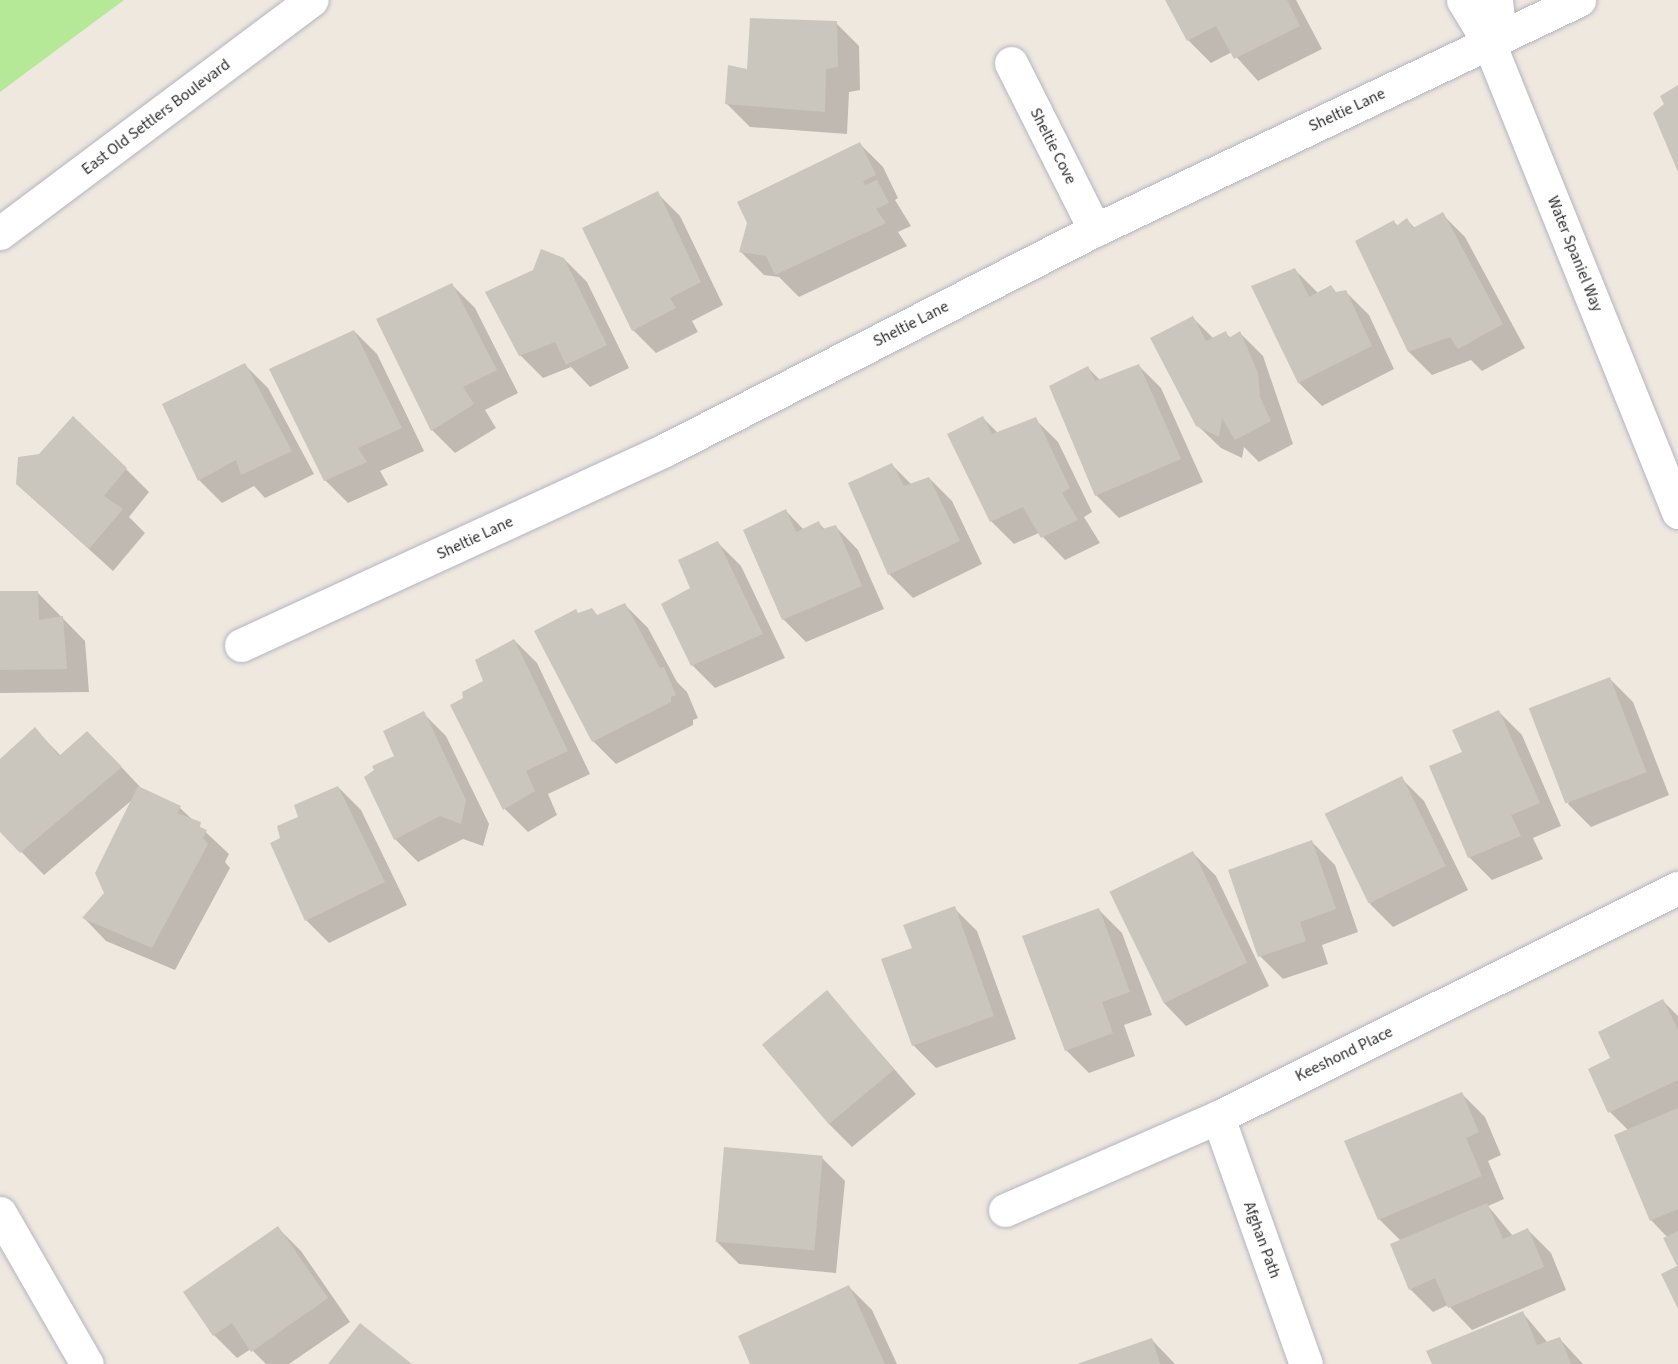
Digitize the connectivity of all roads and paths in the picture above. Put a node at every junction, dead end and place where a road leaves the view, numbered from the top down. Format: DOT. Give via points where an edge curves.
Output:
graph roads {
  1 [pos="312,0"];
  2 [pos="1463,0"];
  3 [pos="1496,0"];
  4 [pos="1579,0"];
  5 [pos="1494,40"];
  6 [pos="1011,63"];
  7 [pos="1095,230"];
  8 [pos="0,233"];
  9 [pos="1678,512"];
  10 [pos="241,645"];
  11 [pos="1678,888"];
  12 [pos="1218,1117"];
  13 [pos="1005,1210"];
  14 [pos="0,1214"];
  15 [pos="87,1364"];
  16 [pos="1306,1364"];
  1 -- 8 [label="street, East Old Settlers Boulevard"];
  2 -- 5 [label="street, Water Spaniel Way"];
  3 -- 5 [label="street, Water Spaniel Way"];
  4 -- 5 [label="street, Sheltie Lane"];
  5 -- 7 [label="street, Sheltie Lane"];
  5 -- 9 [label="street, Water Spaniel Way"];
  6 -- 7 [label="street, Sheltie Cove"];
  7 -- 10 [label="street, Sheltie Lane" via="663,451"];
  11 -- 12 [label="street, Keeshond Place"];
  12 -- 13 [label="street, Keeshond Place"];
  12 -- 16 [label="street, Afghan Path"];
  14 -- 15 [label="street"];
}
